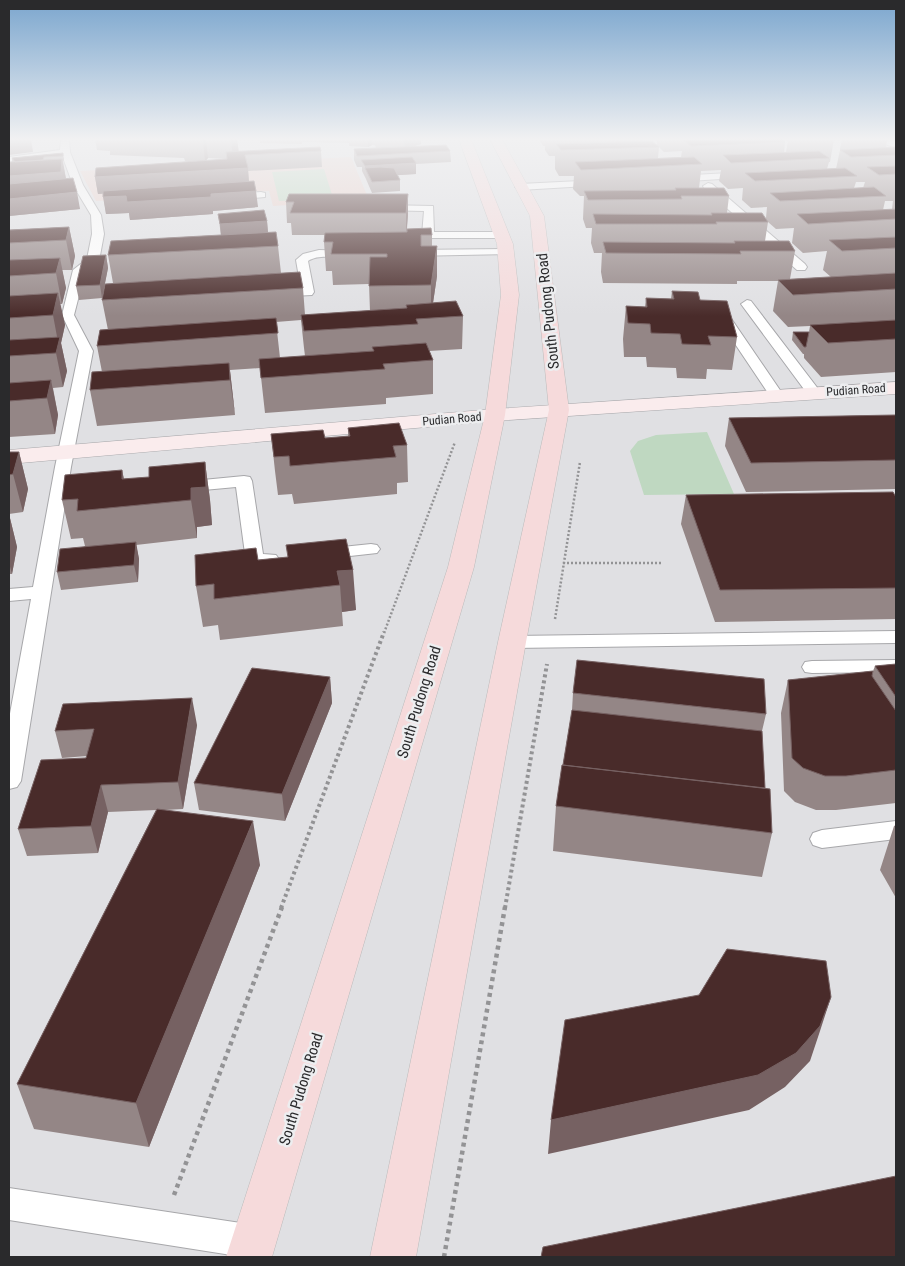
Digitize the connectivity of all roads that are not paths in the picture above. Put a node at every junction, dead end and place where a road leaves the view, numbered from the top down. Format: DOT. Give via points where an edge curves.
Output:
graph roads {
  1 [pos="88,198"];
  2 [pos="488,198"];
  3 [pos="526,198"];
  4 [pos="725,198"];
  5 [pos="370,208"];
  6 [pos="502,235"];
  7 [pos="506,252"];
  8 [pos="401,253"];
  9 [pos="362,254"];
  10 [pos="801,267"];
  11 [pos="259,295"];
  12 [pos="747,304"];
  13 [pos="715,306"];
  14 [pos="896,388"];
  15 [pos="814,393"];
  16 [pos="777,396"];
  17 [pos="559,410"];
  18 [pos="495,415"];
  19 [pos="67,452"];
  20 [pos="9,457"];
  21 [pos="166,488"];
  22 [pos="77,497"];
  23 [pos="58,499"];
  24 [pos="371,549"];
  25 [pos="303,556"];
  26 [pos="284,558"];
  27 [pos="42,592"];
  28 [pos="9,595"];
  29 [pos="896,637"];
  30 [pos="512,642"];
  31 [pos="896,666"];
  32 [pos="812,668"];
  33 [pos="9,781"];
  34 [pos="896,830"];
  35 [pos="822,840"];
  36 [pos="9,1204"];
  37 [pos="252,1250"];
  38 [pos="393,1257"];
  1 -- 19 [label="lane" via="94,205 98,234 93,261 79,270 68,315 86,351"];
  2 -- 6 [label="main road, South Pudong Road"];
  3 -- 17 [label="main road, South Pudong Road" via="537,216"];
  4 -- 10 [label="lane" via="750,217"];
  5 -- 6 [label="lane" via="429,208 428,235"];
  6 -- 7 [label="main road, South Pudong Road"];
  7 -- 8 [label="lane"];
  7 -- 18 [label="main road, South Pudong Road" via="510,295"];
  9 -- 11 [label="lane" via="306,256 302,260 308,292"];
  12 -- 15 [label="lane"];
  13 -- 16 [label="lane"];
  14 -- 15 [label="street, Pudian Road"];
  15 -- 16 [label="street, Pudian Road"];
  16 -- 17 [label="street, Pudian Road"];
  17 -- 18 [label="street, Pudian Road"];
  17 -- 30 [label="main road, South Pudong Road" via="547,562"];
  18 -- 19 [label="street, Pudian Road"];
  18 -- 37 [label="main road, South Pudong Road" via="461,566"];
  19 -- 20 [label="street, Pudian Road"];
  19 -- 23 [label="lane"];
  21 -- 26 [label="lane" via="244,481 255,561"];
  22 -- 23 [label="lane"];
  23 -- 27 [label="lane"];
  24 -- 25 [label="lane"];
  27 -- 28 [label="lane"];
  27 -- 33 [label="lane"];
  29 -- 30 [label="lane"];
  30 -- 38 [label="main road, South Pudong Road"];
  31 -- 32 [label="lane"];
  34 -- 35 [label="lane"];
  36 -- 37 [label="lane" via="162,1228"];
}
